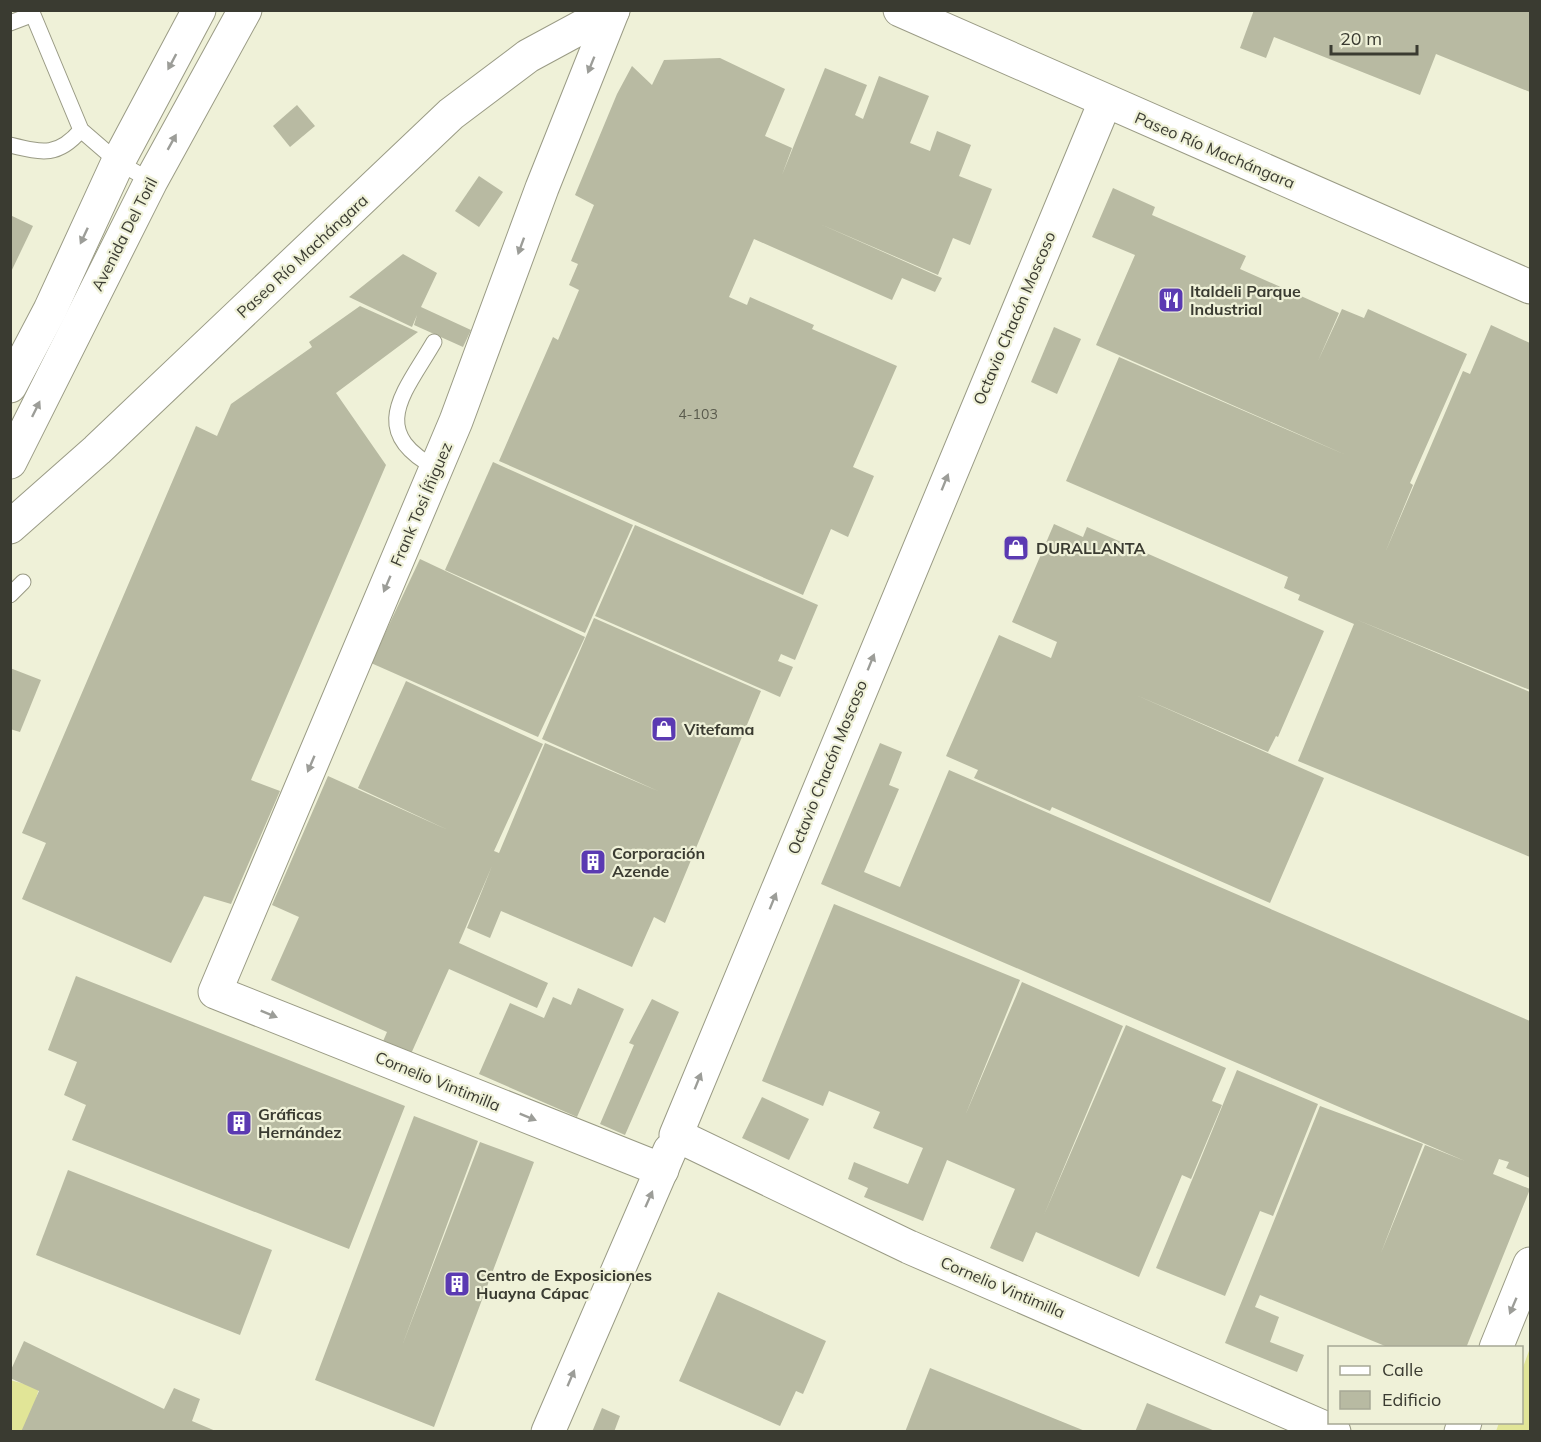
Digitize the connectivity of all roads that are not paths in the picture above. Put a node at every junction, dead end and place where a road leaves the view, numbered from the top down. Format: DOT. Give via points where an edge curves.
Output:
graph roads {
  1 [pos="199,10"];
  2 [pos="245,10"];
  3 [pos="613,10"];
  4 [pos="900,10"];
  5 [pos="31,13"];
  6 [pos="10,23"];
  7 [pos="1105,102"];
  8 [pos="81,130"];
  9 [pos="10,145"];
  10 [pos="118,162"];
  11 [pos="151,181"];
  12 [pos="1530,287"];
  13 [pos="434,342"];
  14 [pos="10,386"];
  15 [pos="10,462"];
  16 [pos="436,468"];
  17 [pos="10,527"];
  18 [pos="24,582"];
  19 [pos="10,595"];
  20 [pos="214,992"];
  21 [pos="676,1135"];
  22 [pos="662,1170"];
  23 [pos="1530,1264"];
  24 [pos="1496,1346"];
  25 [pos="548,1431"];
  26 [pos="1334,1431"];
  1 -- 10 [label="main road, Avenida Del Toril, one-way"];
  11 -- 2 [label="main road, Avenida Del Toril, one-way"];
  3 -- 16 [label="main road, Frank Tosi Íñiguez, one-way"];
  3 -- 17 [label="main road, Paseo Río Machángara" via="528,56 451,114 97,450"];
  4 -- 7 [label="main road, Paseo Río Machángara"];
  5 -- 6 [label="lane"];
  5 -- 8 [label="lane"];
  7 -- 12 [label="main road, Paseo Río Machángara"];
  21 -- 7 [label="main road, Octavio Chacón Moscoso, one-way"];
  8 -- 9 [label="lane" via="67,146 53,151"];
  8 -- 10 [label="lane"];
  10 -- 11 [label="lane"];
  10 -- 14 [label="main road, Avenida Del Toril, one-way" via="50,310"];
  15 -- 11 [label="main road, Avenida Del Toril, one-way"];
  13 -- 16 [label="lane" via="398,404 395,420 399,436 420,460"];
  16 -- 20 [label="main road, Frank Tosi Íñiguez, one-way"];
  18 -- 19 [label="lane"];
  20 -- 22 [label="main road, Cornelio Vintimilla, one-way"];
  21 -- 22 [label="main road, Octavio Chacón Moscoso"];
  21 -- 26 [label="main road, Cornelio Vintimilla" via="909,1247"];
  25 -- 22 [label="main road, Octavio Chacón Moscoso, one-way"];
  23 -- 24 [label="main road, one-way"];
}
